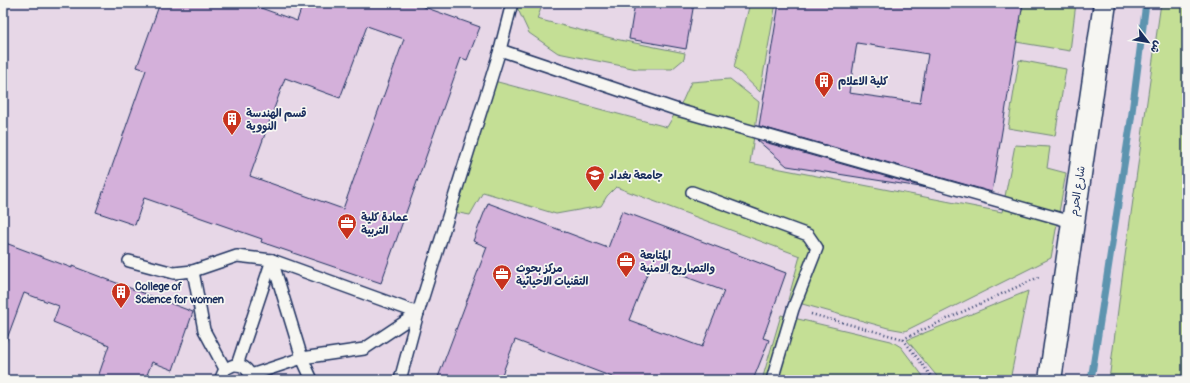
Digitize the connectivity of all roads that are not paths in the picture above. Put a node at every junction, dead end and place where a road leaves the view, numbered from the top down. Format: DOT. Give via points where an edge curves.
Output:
graph roads {
  1 [pos="512,3"];
  2 [pos="1105,3"];
  3 [pos="500,50"];
  4 [pos="692,192"];
  5 [pos="1072,222"];
  6 [pos="272,260"];
  7 [pos="129,261"];
  8 [pos="192,271"];
  9 [pos="418,313"];
  10 [pos="302,358"];
  11 [pos="236,365"];
  12 [pos="225,369"];
  13 [pos="251,377"];
  14 [pos="221,380"];
  15 [pos="312,380"];
  16 [pos="400,380"];
  17 [pos="772,380"];
  18 [pos="1050,380"];
  1 -- 3 [label="lane"];
  2 -- 5 [label="street, شارع الحرم"];
  3 -- 5 [label="lane" via="681,111"];
  3 -- 9 [label="lane"];
  4 -- 17 [label="lane" via="808,235 817,248 793,309"];
  5 -- 18 [label="street, شارع الحرم"];
  6 -- 8 [label="lane" via="237,256"];
  6 -- 9 [label="lane"];
  6 -- 10 [label="lane"];
  6 -- 11 [label="lane"];
  7 -- 8 [label="lane" via="174,273"];
  8 -- 12 [label="lane" via="204,330"];
  9 -- 10 [label="lane" via="364,349"];
  9 -- 16 [label="lane"];
  10 -- 13 [label="lane"];
  10 -- 15 [label="lane"];
  11 -- 12 [label="lane"];
  11 -- 13 [label="lane" via="245,367"];
  12 -- 14 [label="lane"];
}
